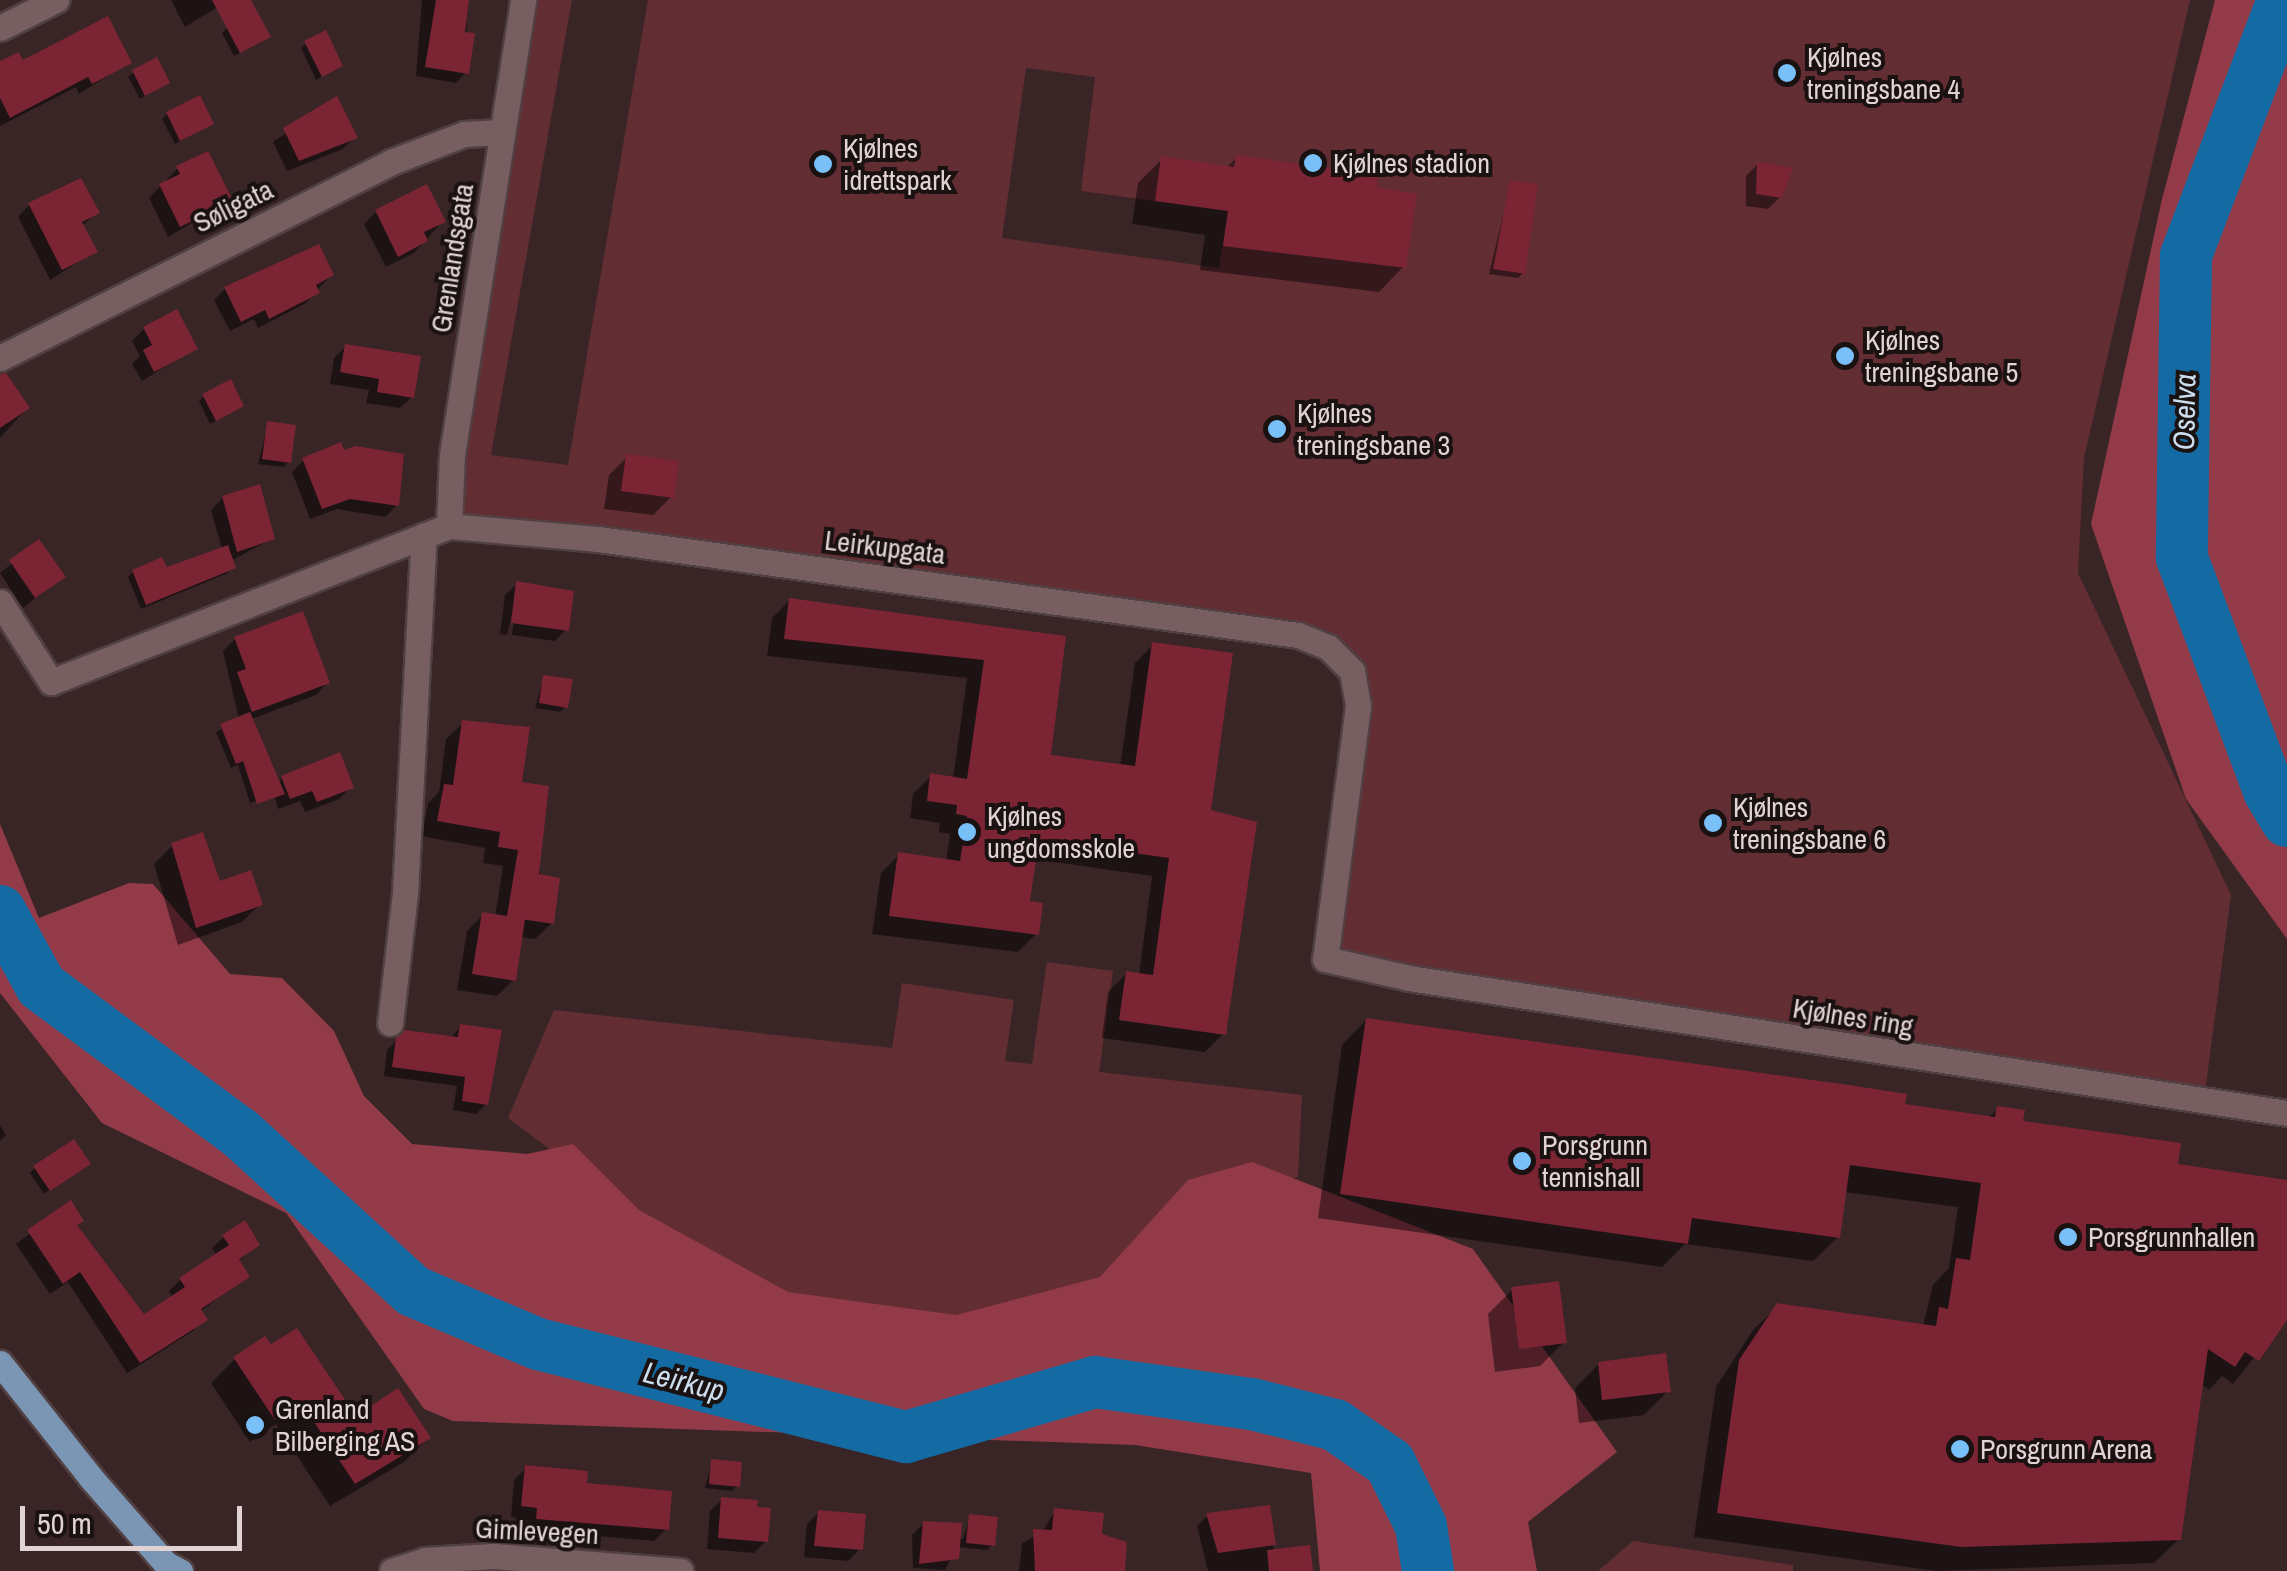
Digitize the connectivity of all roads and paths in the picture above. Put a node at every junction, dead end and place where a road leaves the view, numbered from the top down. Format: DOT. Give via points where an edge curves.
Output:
graph roads {
  1 [pos="56,0"];
  2 [pos="523,0"];
  3 [pos="0,28"];
  4 [pos="501,132"];
  5 [pos="0,358"];
  6 [pos="449,526"];
  7 [pos="424,536"];
  8 [pos="0,602"];
  9 [pos="1409,978"];
  10 [pos="390,1023"];
  11 [pos="2287,1113"];
  12 [pos="0,1362"];
  13 [pos="172,1569"];
  14 [pos="392,1571"];
  15 [pos="680,1571"];
  1 -- 3 [label="street"];
  2 -- 4 [label="street, Grenlandsgata"];
  4 -- 5 [label="street, Søligata" via="464,134 391,162"];
  4 -- 6 [label="street, Grenlandsgata" via="452,455"];
  6 -- 7 [label="street, Leirkupgata"];
  6 -- 9 [label="street, Leirkupgata" via="974,588 1298,634 1328,647 1352,671 1358,706 1325,959"];
  7 -- 8 [label="street, Leirkupgata" via="51,682"];
  7 -- 10 [label="street" via="405,893"];
  9 -- 11 [label="street, Kjølnes ring"];
  12 -- 13 [label="main road"];
  14 -- 15 [label="street, Gimlevegen" via="425,1560 494,1556"];
}
